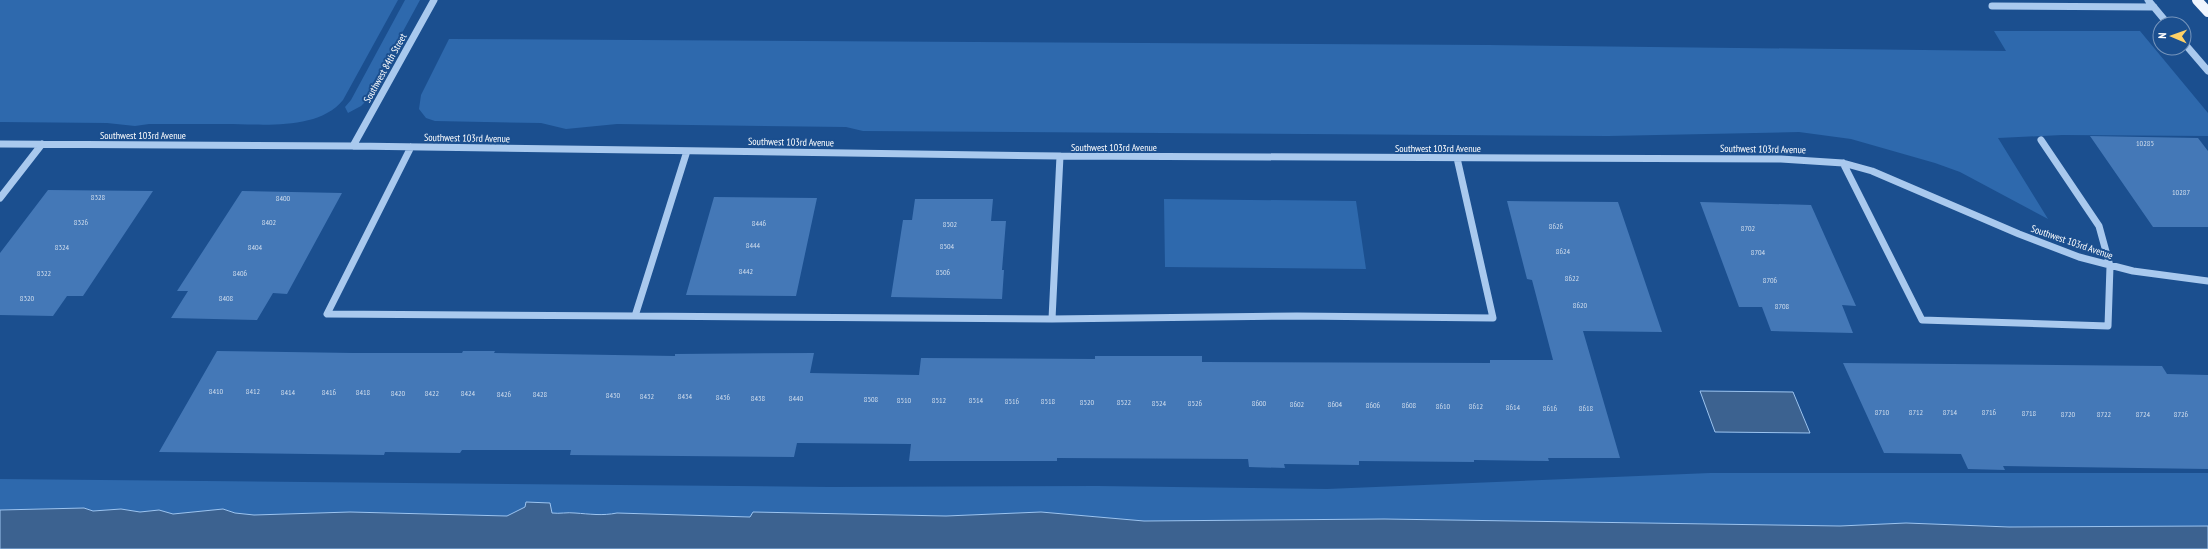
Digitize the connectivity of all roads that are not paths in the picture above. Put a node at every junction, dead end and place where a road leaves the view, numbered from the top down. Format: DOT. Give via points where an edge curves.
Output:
graph roads {
  1 [pos="434,0"];
  2 [pos="2148,0"];
  3 [pos="2197,0"];
  4 [pos="1992,6"];
  5 [pos="2154,7"];
  6 [pos="2208,12"];
  7 [pos="2161,16"];
  8 [pos="2192,52"];
  9 [pos="2208,71"];
  10 [pos="2040,140"];
  11 [pos="0,144"];
  12 [pos="42,144"];
  13 [pos="353,146"];
  14 [pos="411,147"];
  15 [pos="687,151"];
  16 [pos="1060,156"];
  17 [pos="1457,158"];
  18 [pos="1844,164"];
  19 [pos="0,198"];
  20 [pos="2110,266"];
  21 [pos="2208,281"];
  22 [pos="635,316"];
  23 [pos="1052,319"];
  1 -- 13 [label="street, Southwest 84th Street"];
  2 -- 5 [label="street"];
  3 -- 6 [label="main road"];
  4 -- 5 [label="street"];
  5 -- 7 [label="street"];
  8 -- 9 [label="street"];
  10 -- 20 [label="street" via="2099,226"];
  11 -- 12 [label="street, Southwest 103rd Avenue"];
  12 -- 13 [label="street, Southwest 103rd Avenue"];
  12 -- 19 [label="street"];
  13 -- 14 [label="street, Southwest 103rd Avenue"];
  14 -- 15 [label="street, Southwest 103rd Avenue"];
  14 -- 22 [label="street" via="328,314"];
  15 -- 16 [label="street, Southwest 103rd Avenue"];
  15 -- 22 [label="street"];
  16 -- 17 [label="street, Southwest 103rd Avenue"];
  16 -- 23 [label="street"];
  17 -- 18 [label="street, Southwest 103rd Avenue" via="1781,159"];
  17 -- 23 [label="street" via="1492,318 1297,316"];
  18 -- 20 [label="street, Southwest 103rd Avenue" via="1906,185 2038,242"];
  18 -- 20 [label="street" via="1922,320 2108,326"];
  20 -- 21 [label="street, Southwest 103rd Avenue"];
  22 -- 23 [label="street"];
}
